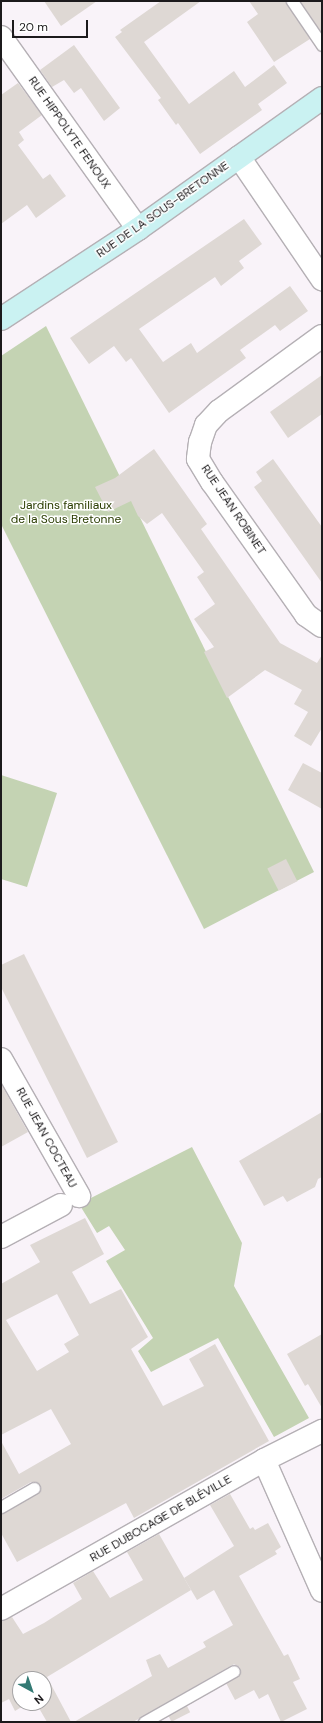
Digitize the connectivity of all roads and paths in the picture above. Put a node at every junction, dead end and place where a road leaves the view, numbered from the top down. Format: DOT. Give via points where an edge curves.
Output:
graph roads {
  1 [pos="292,1"];
  2 [pos="1,37"];
  3 [pos="322,45"];
  4 [pos="322,98"];
  5 [pos="239,157"];
  6 [pos="138,229"];
  7 [pos="322,278"];
  8 [pos="1,319"];
  9 [pos="322,336"];
  10 [pos="322,626"];
  11 [pos="1,1059"];
  12 [pos="1,1237"];
  13 [pos="322,1431"];
  14 [pos="264,1460"];
  15 [pos="34,1488"];
  16 [pos="1,1507"];
  17 [pos="322,1591"];
  18 [pos="1,1609"];
  19 [pos="234,1672"];
  20 [pos="144,1722"];
  1 -- 3 [label="lane"];
  2 -- 6 [label="street, RUE HIPPOLYTE FENOUX"];
  4 -- 5 [label="street, RUE DE LA SOUS-BRETONNE"];
  5 -- 6 [label="street, RUE DE LA SOUS-BRETONNE"];
  5 -- 7 [label="street"];
  6 -- 8 [label="street, RUE DE LA SOUS-BRETONNE"];
  9 -- 10 [label="street, RUE JEAN ROBINET" via="219,411 206,425 198,459 306,615"];
  11 -- 12 [label="street, RUE JEAN COCTEAU" via="70,1200"];
  13 -- 14 [label="street, RUE DUBOCAGE DE BLÉVILLE"];
  14 -- 17 [label="street"];
  14 -- 18 [label="street, RUE DUBOCAGE DE BLÉVILLE"];
  15 -- 16 [label="lane"];
  19 -- 20 [label="lane"];
}
